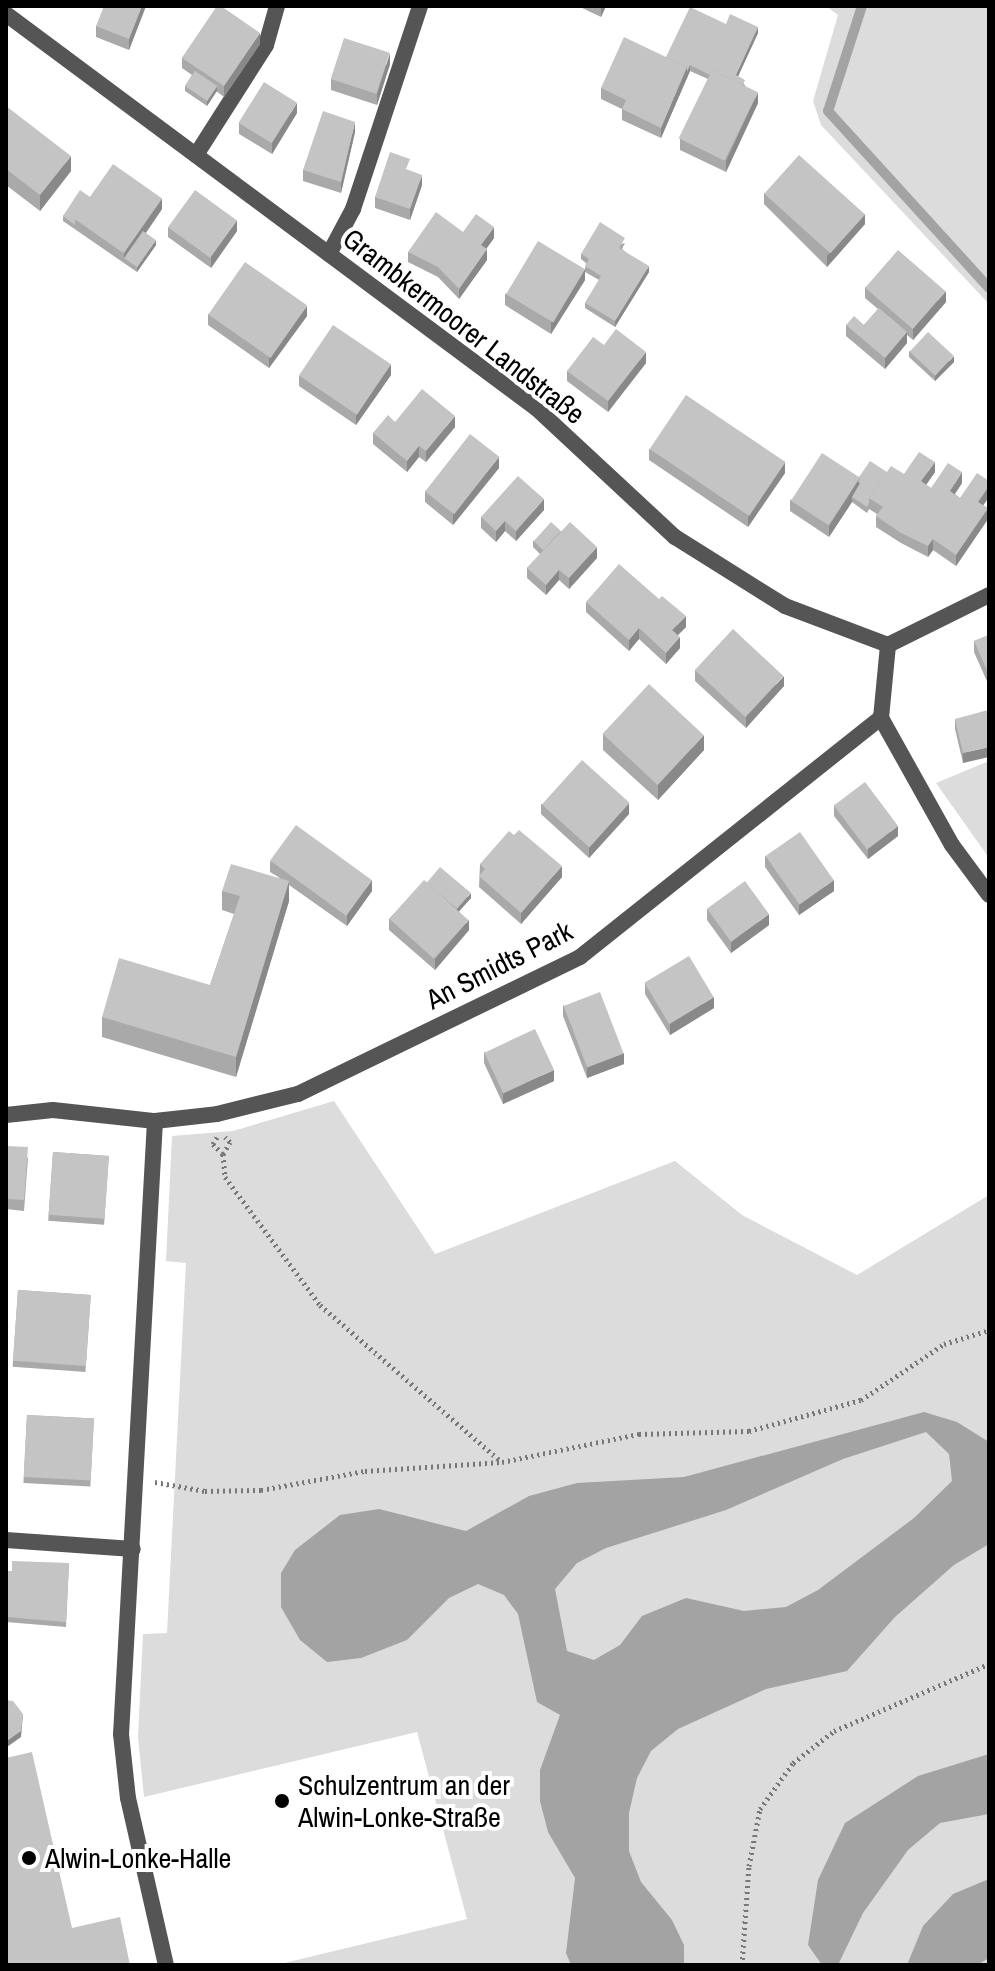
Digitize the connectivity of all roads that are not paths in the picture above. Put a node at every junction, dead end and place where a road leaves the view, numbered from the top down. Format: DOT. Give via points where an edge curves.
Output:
graph roads {
  1 [pos="277,6"];
  2 [pos="420,6"];
  3 [pos="6,14"];
  4 [pos="196,155"];
  5 [pos="329,254"];
  6 [pos="989,595"];
  7 [pos="888,645"];
  8 [pos="881,718"];
  9 [pos="989,895"];
  10 [pos="6,1115"];
  11 [pos="155,1121"];
  12 [pos="6,1540"];
  13 [pos="133,1549"];
  14 [pos="166,1965"];
  1 -- 4 [label="street" via="266,45"];
  2 -- 5 [label="street" via="353,209"];
  3 -- 4 [label="street, Grambkermoorer Landstraße"];
  4 -- 5 [label="street, Grambkermoorer Landstraße"];
  5 -- 7 [label="street, Grambkermoorer Landstraße" via="536,408 675,537 785,606"];
  6 -- 7 [label="street"];
  7 -- 8 [label="street"];
  8 -- 9 [label="street" via="952,845"];
  8 -- 11 [label="street, An Smidts Park" via="580,957 298,1094 217,1114"];
  10 -- 11 [label="street, An Smidts Park" via="53,1110"];
  11 -- 13 [label="street"];
  12 -- 13 [label="street"];
  13 -- 14 [label="street" via="121,1734 128,1798"];
}
